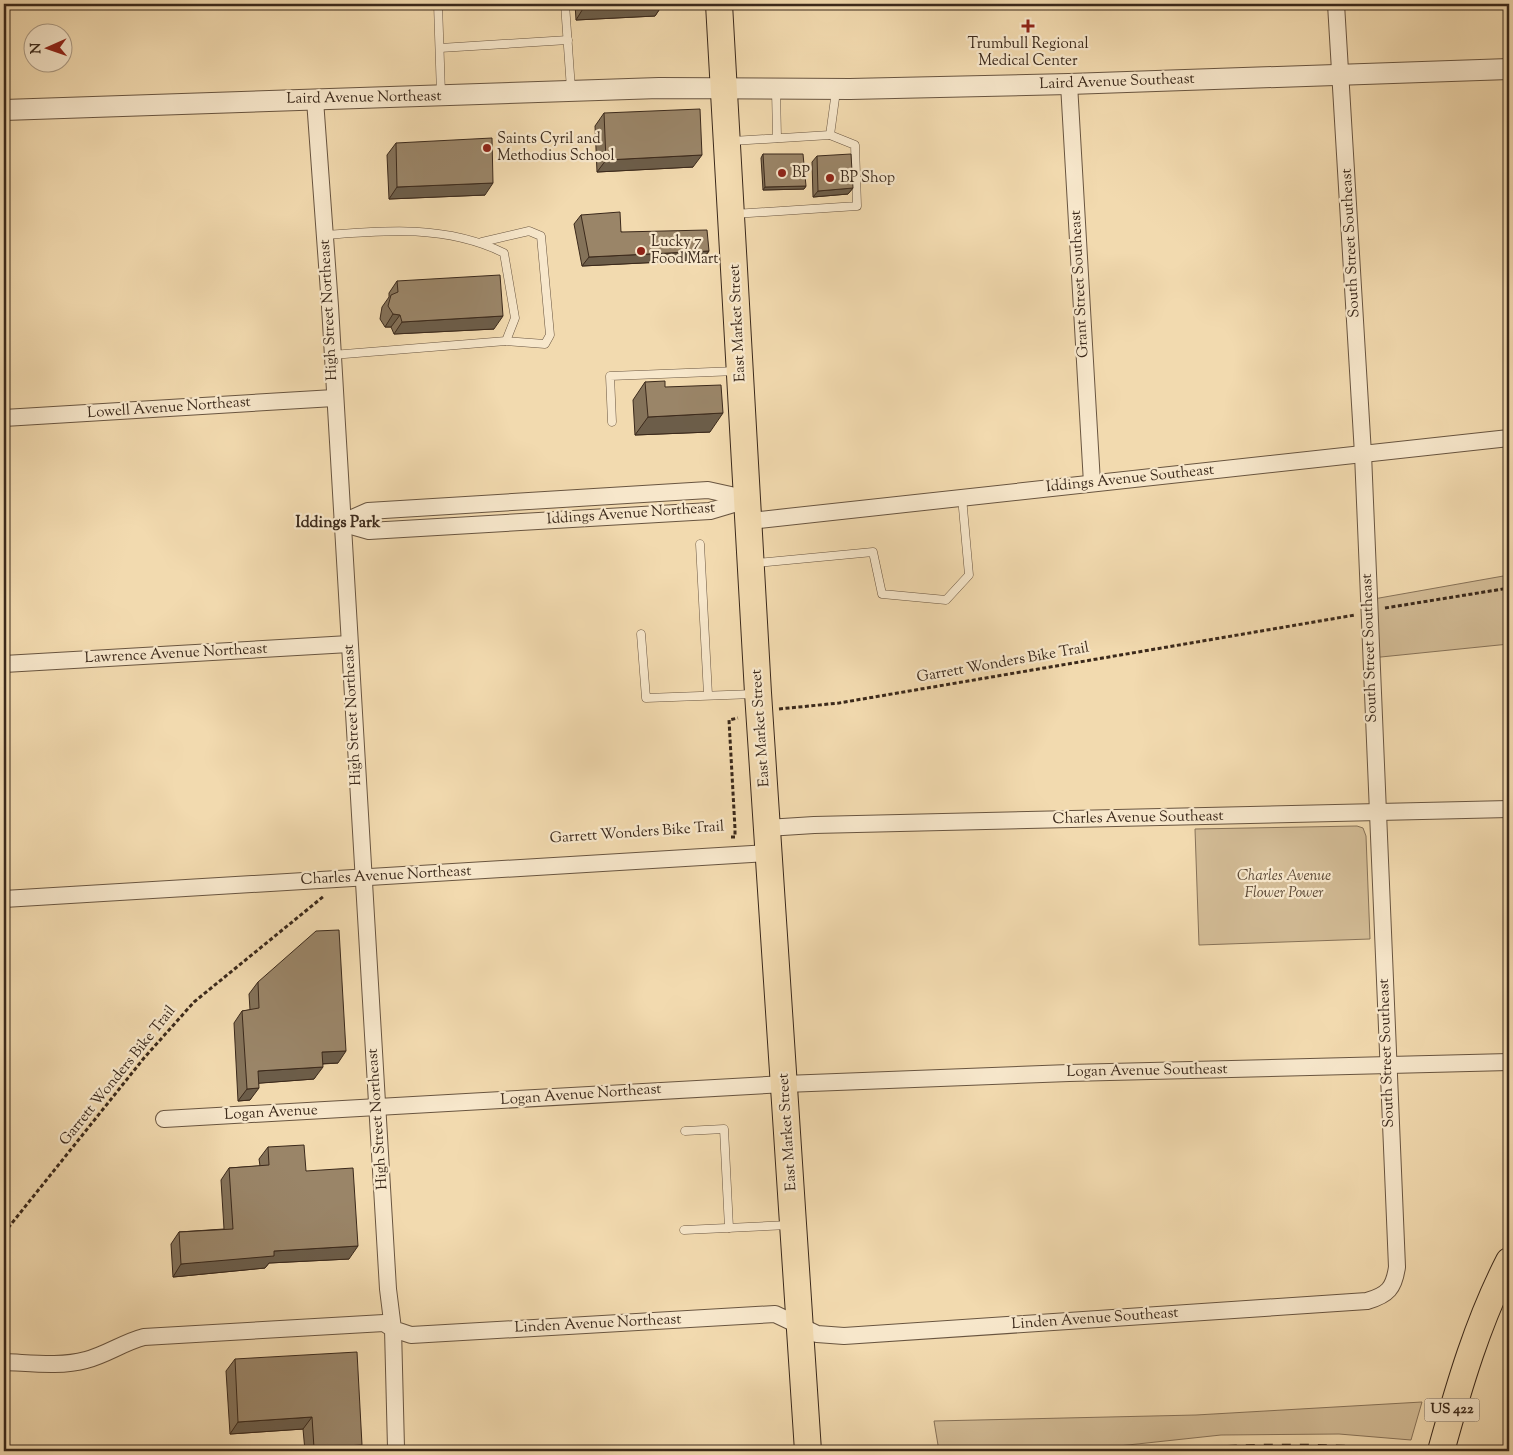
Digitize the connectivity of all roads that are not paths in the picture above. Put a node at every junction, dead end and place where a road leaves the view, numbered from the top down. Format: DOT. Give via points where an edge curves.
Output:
graph roads {
  1 [pos="438,4"];
  2 [pos="565,4"];
  3 [pos="719,4"];
  4 [pos="1336,4"];
  5 [pos="568,40"];
  6 [pos="440,48"];
  7 [pos="1509,69"];
  8 [pos="1340,74"];
  9 [pos="1069,84"];
  10 [pos="724,89"];
  11 [pos="776,89"];
  12 [pos="836,89"];
  13 [pos="571,92"];
  14 [pos="441,96"];
  15 [pos="315,100"];
  16 [pos="4,110"];
  17 [pos="830,136"];
  18 [pos="777,138"];
  19 [pos="728,141"];
  20 [pos="732,214"];
  21 [pos="325,236"];
  22 [pos="482,242"];
  23 [pos="506,341"];
  24 [pos="332,355"];
  25 [pos="741,371"];
  26 [pos="334,398"];
  27 [pos="4,418"];
  28 [pos="612,422"];
  29 [pos="1509,438"];
  30 [pos="1363,454"];
  31 [pos="1092,483"];
  32 [pos="962,497"];
  33 [pos="749,510"];
  34 [pos="341,523"];
  35 [pos="700,544"];
  36 [pos="752,563"];
  37 [pos="641,634"];
  38 [pos="349,644"];
  39 [pos="4,664"];
  40 [pos="708,695"];
  41 [pos="759,703"];
  42 [pos="1509,809"];
  43 [pos="1377,812"];
  44 [pos="768,840"];
  45 [pos="362,878"];
  46 [pos="4,899"];
  47 [pos="1509,1062"];
  48 [pos="1388,1065"];
  49 [pos="785,1084"];
  50 [pos="378,1108"];
  51 [pos="164,1119"];
  52 [pos="685,1131"];
  53 [pos="794,1224"];
  54 [pos="729,1228"];
  55 [pos="684,1230"];
  56 [pos="1509,1260"];
  57 [pos="1390,1291"];
  58 [pos="800,1327"];
  59 [pos="393,1329"];
  60 [pos="5,1362"];
  61 [pos="396,1448"];
  62 [pos="808,1451"];
  63 [pos="1441,1451"];
  1 -- 6 [label="lane"];
  2 -- 5 [label="lane"];
  3 -- 10 [label="main road, East Market Street"];
  4 -- 8 [label="street, South Street Southeast"];
  5 -- 6 [label="lane"];
  5 -- 13 [label="lane"];
  6 -- 14 [label="lane"];
  7 -- 8 [label="street, Laird Avenue Southeast"];
  8 -- 9 [label="street, Laird Avenue Southeast"];
  8 -- 30 [label="street, South Street Southeast"];
  9 -- 12 [label="street, Laird Avenue Southeast"];
  9 -- 31 [label="street, Grant Street Southeast"];
  10 -- 11 [label="street, Laird Avenue Southeast"];
  10 -- 13 [label="street, Laird Avenue Northeast"];
  10 -- 19 [label="main road, East Market Street"];
  11 -- 12 [label="street, Laird Avenue Southeast"];
  11 -- 18 [label="lane"];
  12 -- 17 [label="lane"];
  13 -- 14 [label="street, Laird Avenue Northeast"];
  14 -- 15 [label="street, Laird Avenue Northeast"];
  15 -- 16 [label="street, Laird Avenue Northeast"];
  15 -- 21 [label="street, High Street Northeast"];
  17 -- 18 [label="lane"];
  17 -- 20 [label="lane" via="855,144 858,206"];
  18 -- 19 [label="lane"];
  19 -- 20 [label="main road, East Market Street"];
  20 -- 25 [label="main road, East Market Street"];
  21 -- 22 [label="lane" via="376,230 434,232"];
  21 -- 24 [label="street, High Street Northeast"];
  22 -- 23 [label="lane" via="504,253 515,318"];
  22 -- 23 [label="lane" via="529,231 541,236 550,335 545,344"];
  23 -- 24 [label="lane"];
  24 -- 26 [label="street, High Street Northeast"];
  25 -- 28 [label="lane" via="610,376"];
  25 -- 33 [label="main road, East Market Street"];
  26 -- 27 [label="street, Lowell Avenue Northeast"];
  26 -- 34 [label="street, High Street Northeast"];
  29 -- 30 [label="street, Iddings Avenue Southeast"];
  30 -- 31 [label="street, Iddings Avenue Southeast"];
  30 -- 43 [label="street, South Street Southeast"];
  31 -- 32 [label="street, Iddings Avenue Southeast"];
  32 -- 33 [label="street, Iddings Avenue Southeast"];
  32 -- 36 [label="lane" via="969,575 946,600 882,594 874,552"];
  33 -- 34 [label="street, Iddings Avenue Northeast" via="708,490 368,511"];
  33 -- 36 [label="main road, East Market Street"];
  34 -- 38 [label="street, High Street Northeast"];
  35 -- 40 [label="lane"];
  36 -- 41 [label="main road, East Market Street"];
  37 -- 40 [label="lane" via="646,698"];
  38 -- 39 [label="street, Lawrence Avenue Northeast"];
  38 -- 45 [label="street, High Street Northeast"];
  40 -- 41 [label="lane"];
  41 -- 44 [label="main road, East Market Street"];
  42 -- 43 [label="street, Charles Avenue Southeast"];
  43 -- 44 [label="street, Charles Avenue Southeast" via="814,825"];
  43 -- 48 [label="street, South Street Southeast"];
  44 -- 45 [label="street, Charles Avenue Northeast"];
  44 -- 49 [label="main road, East Market Street"];
  45 -- 46 [label="street, Charles Avenue Northeast"];
  45 -- 50 [label="street, High Street Northeast"];
  47 -- 48 [label="street, Logan Avenue Southeast"];
  48 -- 49 [label="street, Logan Avenue Southeast" via="1069,1072"];
  48 -- 57 [label="street, South Street Southeast" via="1397,1267"];
  49 -- 50 [label="street, Logan Avenue Northeast"];
  49 -- 53 [label="main road, East Market Street"];
  50 -- 51 [label="street, Logan Avenue"];
  50 -- 59 [label="street, High Street Northeast"];
  52 -- 54 [label="lane" via="724,1129"];
  53 -- 54 [label="lane"];
  53 -- 58 [label="main road, East Market Street"];
  54 -- 55 [label="lane"];
  56 -- 63 [label="main road, US 422" via="1464,1368"];
  57 -- 58 [label="street, Linden Avenue Southeast" via="1367,1301 844,1336 824,1336"];
  58 -- 59 [label="street, Linden Avenue Northeast" via="775,1314 410,1335"];
  58 -- 62 [label="main road, East Market Street"];
  59 -- 60 [label="street, Linden Avenue Northeast" via="384,1323 144,1337 127,1341 86,1360"];
  59 -- 61 [label="street, High Street Northeast"];
}
